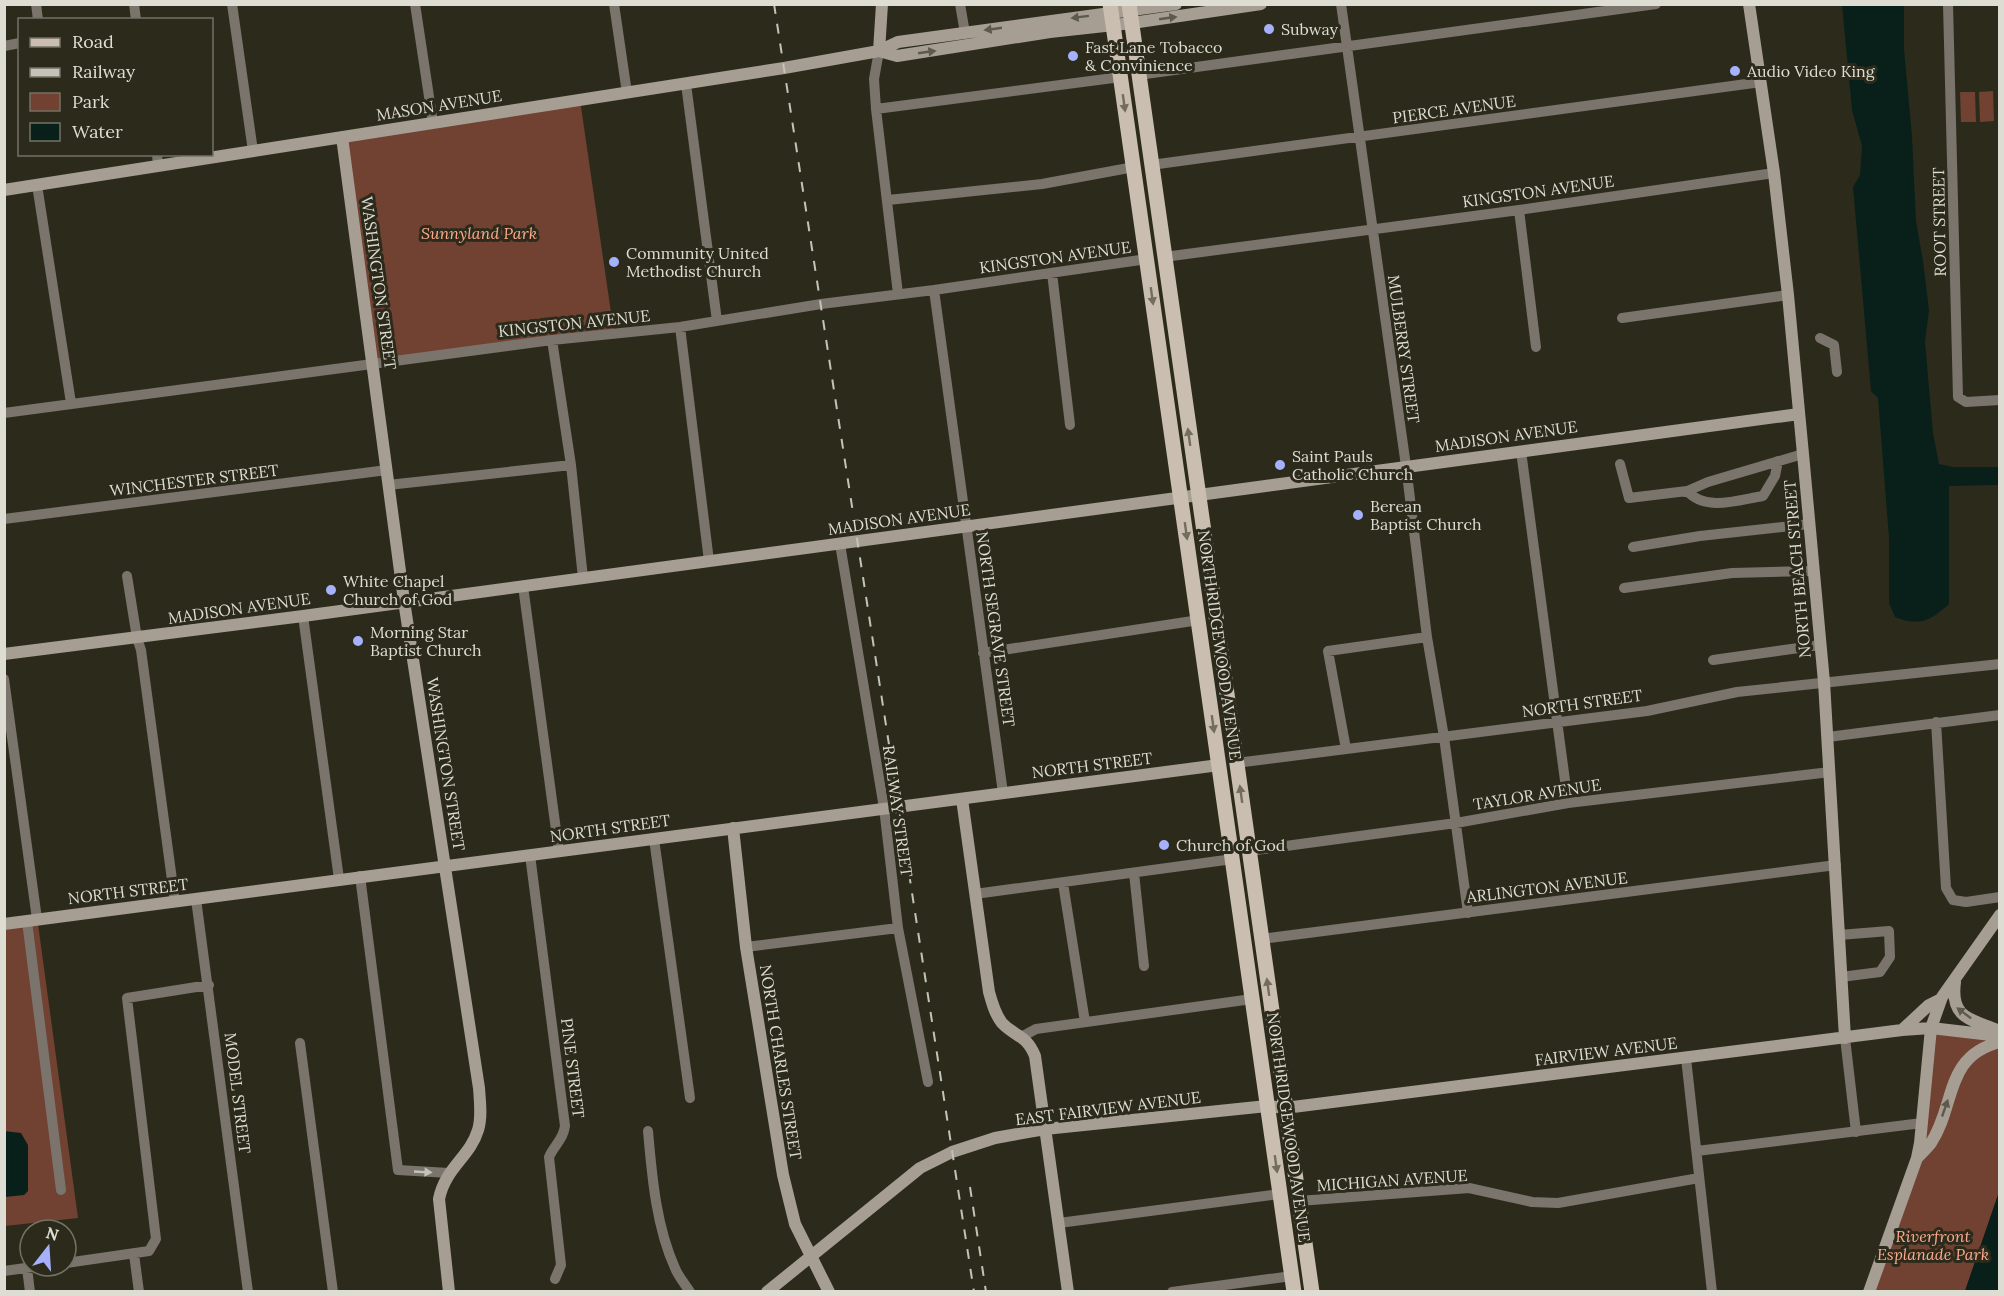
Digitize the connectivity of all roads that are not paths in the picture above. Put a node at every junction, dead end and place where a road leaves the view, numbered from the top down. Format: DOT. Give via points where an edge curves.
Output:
graph roads {
  1 [pos="232,4"];
  2 [pos="415,4"];
  3 [pos="614,4"];
  4 [pos="882,4"];
  5 [pos="960,4"];
  6 [pos="1176,4"];
  7 [pos="1261,4"];
  8 [pos="1341,4"];
  9 [pos="1656,4"];
  10 [pos="1749,4"];
  11 [pos="1948,4"];
  12 [pos="1130,13"];
  13 [pos="1112,14"];
  14 [pos="965,33"];
  15 [pos="1346,46"];
  16 [pos="879,51"];
  17 [pos="1138,75"];
  18 [pos="1121,77"];
  19 [pos="1761,82"];
  20 [pos="686,84"];
  21 [pos="627,93"];
  22 [pos="876,109"];
  23 [pos="433,123"];
  24 [pos="342,137"];
  25 [pos="1358,137"];
  26 [pos="253,151"];
  27 [pos="213,155"];
  28 [pos="200,156"];
  29 [pos="157,160"];
  30 [pos="1151,165"];
  31 [pos="1134,167"];
  32 [pos="1774,173"];
  33 [pos="37,185"];
  34 [pos="4,190"];
  35 [pos="888,200"];
  36 [pos="1519,210"];
  37 [pos="1372,230"];
  38 [pos="1164,257"];
  39 [pos="1147,259"];
  40 [pos="1052,273"];
  41 [pos="934,290"];
  42 [pos="898,294"];
  43 [pos="1788,295"];
  44 [pos="1622,318"];
  45 [pos="717,321"];
  46 [pos="680,327"];
  47 [pos="1820,338"];
  48 [pos="552,340"];
  49 [pos="1536,347"];
  50 [pos="373,363"];
  51 [pos="1837,372"];
  52 [pos="2000,399"];
  53 [pos="71,403"];
  54 [pos="4,413"];
  55 [pos="1798,414"];
  56 [pos="1070,425"];
  57 [pos="1521,451"];
  58 [pos="1803,454"];
  59 [pos="1778,461"];
  60 [pos="1620,464"];
  61 [pos="571,465"];
  62 [pos="1406,466"];
  63 [pos="387,470"];
  64 [pos="388,485"];
  65 [pos="1685,492"];
  66 [pos="1198,495"];
  67 [pos="1181,497"];
  68 [pos="4,519"];
  69 [pos="1809,524"];
  70 [pos="965,526"];
  71 [pos="840,544"];
  72 [pos="1633,546"];
  73 [pos="710,561"];
  74 [pos="1813,571"];
  75 [pos="127,576"];
  76 [pos="583,578"];
  77 [pos="524,586"];
  78 [pos="1624,588"];
  79 [pos="404,601"];
  80 [pos="303,616"];
  81 [pos="1199,620"];
  82 [pos="137,638"];
  83 [pos="1427,638"];
  84 [pos="1820,645"];
  85 [pos="983,653"];
  86 [pos="4,654"];
  87 [pos="1713,660"];
  88 [pos="2000,664"];
  89 [pos="4,679"];
  90 [pos="1824,682"];
  91 [pos="2000,715"];
  92 [pos="1936,722"];
  93 [pos="1558,723"];
  94 [pos="1444,737"];
  95 [pos="1828,737"];
  96 [pos="1346,748"];
  97 [pos="1236,764"];
  98 [pos="1219,765"];
  99 [pos="1830,772"];
  100 [pos="1003,793"];
  101 [pos="962,799"];
  102 [pos="1568,803"];
  103 [pos="884,808"];
  104 [pos="1456,823"];
  105 [pos="733,828"];
  106 [pos="654,838"];
  107 [pos="1249,851"];
  108 [pos="559,852"];
  109 [pos="530,855"];
  110 [pos="1233,859"];
  111 [pos="444,865"];
  112 [pos="1836,865"];
  113 [pos="1134,873"];
  114 [pos="360,876"];
  115 [pos="339,879"];
  116 [pos="1063,883"];
  117 [pos="975,894"];
  118 [pos="2000,897"];
  119 [pos="196,899"];
  120 [pos="174,902"];
  121 [pos="1468,913"];
  122 [pos="2000,915"];
  123 [pos="32,920"];
  124 [pos="1242,922"];
  125 [pos="4,924"];
  126 [pos="898,928"];
  127 [pos="1839,935"];
  128 [pos="1261,939"];
  129 [pos="746,947"];
  130 [pos="1144,966"];
  131 [pos="1841,977"];
  132 [pos="1955,978"];
  133 [pos="209,985"];
  134 [pos="1252,999"];
  135 [pos="1941,999"];
  136 [pos="1085,1022"];
  137 [pos="1931,1028"];
  138 [pos="1902,1030"];
  139 [pos="2000,1031"];
  140 [pos="1023,1036"];
  141 [pos="2000,1036"];
  142 [pos="1845,1038"];
  143 [pos="2000,1042"];
  144 [pos="300,1043"];
  145 [pos="1686,1058"];
  146 [pos="928,1082"];
  147 [pos="690,1098"];
  148 [pos="1267,1106"];
  149 [pos="1285,1108"];
  150 [pos="1922,1123"];
  151 [pos="1045,1130"];
  152 [pos="648,1131"];
  153 [pos="1856,1132"];
  154 [pos="1697,1151"];
  155 [pos="1917,1158"];
  156 [pos="449,1173"];
  157 [pos="1699,1178"];
  158 [pos="62,1190"];
  159 [pos="1280,1194"];
  160 [pos="1299,1201"];
  161 [pos="1059,1223"];
  162 [pos="134,1254"];
  163 [pos="811,1257"];
  164 [pos="78,1261"];
  165 [pos="1292,1276"];
  166 [pos="555,1279"];
  167 [pos="446,1291"];
  168 [pos="139,1292"];
  169 [pos="248,1292"];
  170 [pos="333,1292"];
  171 [pos="690,1292"];
  172 [pos="767,1292"];
  173 [pos="829,1292"];
  174 [pos="1068,1292"];
  175 [pos="1172,1292"];
  176 [pos="1294,1292"];
  177 [pos="1312,1292"];
  178 [pos="1712,1292"];
  179 [pos="1869,1292"];
  1 -- 26 [label="street"];
  2 -- 23 [label="street"];
  3 -- 21 [label="street"];
  4 -- 16 [label="street"];
  5 -- 14 [label="street"];
  6 -- 12 [label="street, MASON AVENUE"];
  12 -- 7 [label="street, MASON AVENUE, one-way"];
  8 -- 15 [label="street, MULBERRY STREET"];
  9 -- 15 [label="street"];
  10 -- 19 [label="street, NORTH BEACH STREET"];
  11 -- 52 [label="street, ROOT STREET" via="1958,397 1966,402"];
  12 -- 13 [label="street, MASON AVENUE"];
  12 -- 17 [label="main road, NORTH RIDGEWOOD AVENUE"];
  13 -- 14 [label="street, MASON AVENUE, one-way"];
  16 -- 13 [label="street, MASON AVENUE, one-way" via="897,56 1050,32"];
  13 -- 18 [label="main road, NORTH RIDGEWOOD AVENUE"];
  14 -- 16 [label="street, MASON AVENUE" via="895,42"];
  15 -- 17 [label="street"];
  15 -- 25 [label="street, MULBERRY STREET"];
  16 -- 20 [label="street, MASON AVENUE"];
  16 -- 22 [label="street" via="874,79"];
  17 -- 30 [label="main road, NORTH RIDGEWOOD AVENUE"];
  18 -- 22 [label="street"];
  18 -- 31 [label="main road, NORTH RIDGEWOOD AVENUE, one-way"];
  19 -- 25 [label="street, PIERCE AVENUE"];
  19 -- 32 [label="street, NORTH BEACH STREET"];
  20 -- 21 [label="street, MASON AVENUE"];
  20 -- 45 [label="street"];
  21 -- 23 [label="street, MASON AVENUE"];
  22 -- 35 [label="street"];
  23 -- 24 [label="street, MASON AVENUE"];
  24 -- 26 [label="street, MASON AVENUE"];
  24 -- 50 [label="street, WASHINGTON STREET"];
  25 -- 30 [label="street, PIERCE AVENUE"];
  25 -- 37 [label="street, MULBERRY STREET"];
  26 -- 27 [label="street, MASON AVENUE"];
  28 -- 29 [label="street, MASON AVENUE"];
  29 -- 33 [label="street, MASON AVENUE"];
  30 -- 38 [label="main road, NORTH RIDGEWOOD AVENUE"];
  31 -- 35 [label="street" via="1042,184"];
  31 -- 39 [label="main road, NORTH RIDGEWOOD AVENUE"];
  32 -- 36 [label="street, KINGSTON AVENUE"];
  32 -- 43 [label="street, NORTH BEACH STREET"];
  33 -- 34 [label="street, MASON AVENUE"];
  33 -- 53 [label="street"];
  35 -- 42 [label="street"];
  36 -- 37 [label="street, KINGSTON AVENUE"];
  36 -- 49 [label="street"];
  37 -- 38 [label="street, KINGSTON AVENUE"];
  37 -- 62 [label="street, MULBERRY STREET"];
  66 -- 38 [label="main road, NORTH RIDGEWOOD AVENUE, one-way"];
  39 -- 40 [label="street, KINGSTON AVENUE"];
  39 -- 67 [label="main road, NORTH RIDGEWOOD AVENUE, one-way"];
  40 -- 41 [label="street, KINGSTON AVENUE"];
  40 -- 56 [label="street"];
  41 -- 42 [label="street, KINGSTON AVENUE"];
  41 -- 70 [label="street, NORTH SEGRAVE STREET"];
  42 -- 45 [label="street, KINGSTON AVENUE"];
  43 -- 44 [label="street"];
  43 -- 55 [label="street, NORTH BEACH STREET"];
  45 -- 46 [label="street, KINGSTON AVENUE"];
  46 -- 48 [label="street, KINGSTON AVENUE"];
  46 -- 73 [label="street"];
  47 -- 51 [label="street" via="1834,345"];
  48 -- 50 [label="street, KINGSTON AVENUE"];
  48 -- 61 [label="street"];
  50 -- 53 [label="street, KINGSTON AVENUE"];
  50 -- 63 [label="street, WASHINGTON STREET"];
  53 -- 54 [label="street, KINGSTON AVENUE"];
  55 -- 57 [label="street, MADISON AVENUE"];
  55 -- 58 [label="street, NORTH BEACH STREET"];
  57 -- 62 [label="street, MADISON AVENUE"];
  57 -- 93 [label="street"];
  58 -- 59 [label="street"];
  58 -- 69 [label="street, NORTH BEACH STREET"];
  59 -- 65 [label="street"];
  59 -- 65 [label="street" via="1775,476 1763,496 1708,504"];
  60 -- 65 [label="street" via="1629,498"];
  61 -- 64 [label="street"];
  61 -- 76 [label="street"];
  62 -- 66 [label="street, MADISON AVENUE"];
  62 -- 83 [label="street, MULBERRY STREET"];
  63 -- 64 [label="street, WASHINGTON STREET"];
  63 -- 68 [label="street, WINCHESTER STREET"];
  64 -- 79 [label="street, WASHINGTON STREET"];
  66 -- 67 [label="street, MADISON AVENUE"];
  66 -- 97 [label="main road, NORTH RIDGEWOOD AVENUE"];
  67 -- 70 [label="street, MADISON AVENUE"];
  67 -- 81 [label="main road, NORTH RIDGEWOOD AVENUE, one-way"];
  69 -- 72 [label="street"];
  69 -- 74 [label="street, NORTH BEACH STREET"];
  70 -- 71 [label="street, MADISON AVENUE"];
  70 -- 85 [label="street, NORTH SEGRAVE STREET"];
  71 -- 73 [label="street, MADISON AVENUE"];
  71 -- 103 [label="street, RAILWAY STREET"];
  73 -- 76 [label="street, MADISON AVENUE"];
  74 -- 78 [label="street" via="1732,573"];
  74 -- 84 [label="street, NORTH BEACH STREET"];
  75 -- 82 [label="street"];
  76 -- 77 [label="street, MADISON AVENUE"];
  77 -- 79 [label="street, MADISON AVENUE"];
  77 -- 108 [label="street"];
  79 -- 80 [label="street, MADISON AVENUE"];
  79 -- 111 [label="street, WASHINGTON STREET"];
  80 -- 82 [label="street, MADISON AVENUE"];
  80 -- 115 [label="street"];
  81 -- 85 [label="street"];
  81 -- 98 [label="main road, NORTH RIDGEWOOD AVENUE, one-way"];
  82 -- 86 [label="street, MADISON AVENUE"];
  82 -- 120 [label="street"];
  83 -- 94 [label="street, MULBERRY STREET"];
  83 -- 96 [label="street" via="1328,651"];
  84 -- 87 [label="street"];
  84 -- 90 [label="street, NORTH BEACH STREET"];
  85 -- 100 [label="street, NORTH SEGRAVE STREET"];
  88 -- 90 [label="street, NORTH STREET"];
  89 -- 123 [label="street"];
  90 -- 93 [label="street, NORTH STREET" via="1737,692 1647,711"];
  90 -- 95 [label="street, NORTH BEACH STREET"];
  91 -- 92 [label="street"];
  92 -- 95 [label="street"];
  92 -- 118 [label="street" via="1946,888 1953,900"];
  93 -- 94 [label="street, NORTH STREET"];
  93 -- 102 [label="street"];
  94 -- 96 [label="street, NORTH STREET"];
  94 -- 104 [label="street, MULBERRY STREET"];
  95 -- 99 [label="street, NORTH BEACH STREET"];
  96 -- 97 [label="street, NORTH STREET"];
  107 -- 97 [label="main road, NORTH RIDGEWOOD AVENUE, one-way"];
  98 -- 100 [label="street, NORTH STREET"];
  98 -- 110 [label="main road, NORTH RIDGEWOOD AVENUE"];
  99 -- 102 [label="street, TAYLOR AVENUE"];
  99 -- 112 [label="street, NORTH BEACH STREET"];
  100 -- 101 [label="street, NORTH STREET"];
  101 -- 103 [label="street, NORTH STREET"];
  101 -- 117 [label="street"];
  102 -- 104 [label="street, TAYLOR AVENUE"];
  103 -- 105 [label="street, NORTH STREET"];
  103 -- 126 [label="street, RAILWAY STREET"];
  104 -- 107 [label="street, TAYLOR AVENUE"];
  104 -- 121 [label="street, MULBERRY STREET"];
  105 -- 106 [label="street, NORTH STREET"];
  105 -- 129 [label="street, NORTH CHARLES STREET"];
  106 -- 108 [label="street, NORTH STREET"];
  106 -- 147 [label="street"];
  107 -- 128 [label="main road, NORTH RIDGEWOOD AVENUE"];
  108 -- 109 [label="street, NORTH STREET"];
  109 -- 111 [label="street, NORTH STREET"];
  109 -- 166 [label="street, PINE STREET" via="566,1126 563,1138 549,1157 561,1265"];
  110 -- 113 [label="street"];
  110 -- 124 [label="main road, NORTH RIDGEWOOD AVENUE"];
  111 -- 114 [label="street, NORTH STREET"];
  111 -- 156 [label="street, WASHINGTON STREET" via="480,1109 479,1129 472,1145"];
  112 -- 121 [label="street, ARLINGTON AVENUE"];
  112 -- 127 [label="street, NORTH BEACH STREET"];
  113 -- 116 [label="street"];
  113 -- 130 [label="street"];
  114 -- 115 [label="street, NORTH STREET"];
  114 -- 156 [label="street, one-way" via="398,1170"];
  115 -- 119 [label="street, NORTH STREET"];
  116 -- 117 [label="street"];
  116 -- 136 [label="street"];
  117 -- 140 [label="street" via="994,1010 1003,1023"];
  119 -- 120 [label="street, NORTH STREET"];
  119 -- 133 [label="street, MODEL STREET"];
  120 -- 123 [label="street, NORTH STREET"];
  121 -- 128 [label="street, ARLINGTON AVENUE"];
  122 -- 132 [label="street"];
  123 -- 125 [label="street, NORTH STREET"];
  123 -- 158 [label="street"];
  124 -- 128 [label="main road"];
  124 -- 134 [label="main road, NORTH RIDGEWOOD AVENUE"];
  126 -- 129 [label="street"];
  126 -- 146 [label="street, RAILWAY STREET"];
  127 -- 131 [label="street, NORTH BEACH STREET"];
  127 -- 131 [label="street" via="1889,931 1890,957 1880,972"];
  149 -- 128 [label="main road, NORTH RIDGEWOOD AVENUE, one-way"];
  129 -- 163 [label="street, NORTH CHARLES STREET" via="783,1175 795,1224"];
  131 -- 142 [label="street, NORTH BEACH STREET"];
  132 -- 135 [label="street"];
  139 -- 132 [label="street, one-way" via="1964,1016 1955,1006"];
  133 -- 162 [label="street" via="127,998 156,1239 149,1251"];
  133 -- 169 [label="street, MODEL STREET"];
  134 -- 136 [label="street"];
  134 -- 148 [label="main road, NORTH RIDGEWOOD AVENUE"];
  135 -- 137 [label="street"];
  135 -- 138 [label="street"];
  136 -- 140 [label="street" via="1036,1029"];
  137 -- 138 [label="street, FAIRVIEW AVENUE"];
  137 -- 141 [label="street"];
  137 -- 150 [label="street"];
  138 -- 142 [label="street, FAIRVIEW AVENUE"];
  140 -- 151 [label="street" via="1035,1056"];
  142 -- 145 [label="street, FAIRVIEW AVENUE"];
  142 -- 153 [label="street, NORTH BEACH STREET"];
  155 -- 143 [label="street, one-way" via="1931,1143 1957,1073 1968,1058"];
  144 -- 170 [label="street"];
  145 -- 149 [label="street, FAIRVIEW AVENUE"];
  145 -- 154 [label="street"];
  148 -- 149 [label="street, EAST FAIRVIEW AVENUE"];
  148 -- 151 [label="street, EAST FAIRVIEW AVENUE"];
  148 -- 159 [label="main road, NORTH RIDGEWOOD AVENUE, one-way"];
  149 -- 160 [label="main road, NORTH RIDGEWOOD AVENUE"];
  150 -- 153 [label="street"];
  150 -- 155 [label="street"];
  151 -- 161 [label="street"];
  151 -- 163 [label="street, EAST FAIRVIEW AVENUE" via="995,1138 920,1168"];
  152 -- 171 [label="street" via="662,1227 675,1269"];
  153 -- 154 [label="street"];
  154 -- 157 [label="street"];
  155 -- 179 [label="street"];
  156 -- 167 [label="street" via="439,1199"];
  157 -- 160 [label="street, MICHIGAN AVENUE" via="1558,1203 1532,1202 1469,1188"];
  157 -- 178 [label="street"];
  159 -- 161 [label="street"];
  159 -- 165 [label="main road, NORTH RIDGEWOOD AVENUE"];
  160 -- 177 [label="main road, NORTH RIDGEWOOD AVENUE"];
  161 -- 174 [label="street"];
  162 -- 164 [label="street"];
  162 -- 168 [label="street"];
  163 -- 172 [label="street, EAST FAIRVIEW AVENUE"];
  163 -- 173 [label="street, NORTH CHARLES STREET"];
  165 -- 175 [label="street"];
  165 -- 176 [label="main road, NORTH RIDGEWOOD AVENUE"];
}
